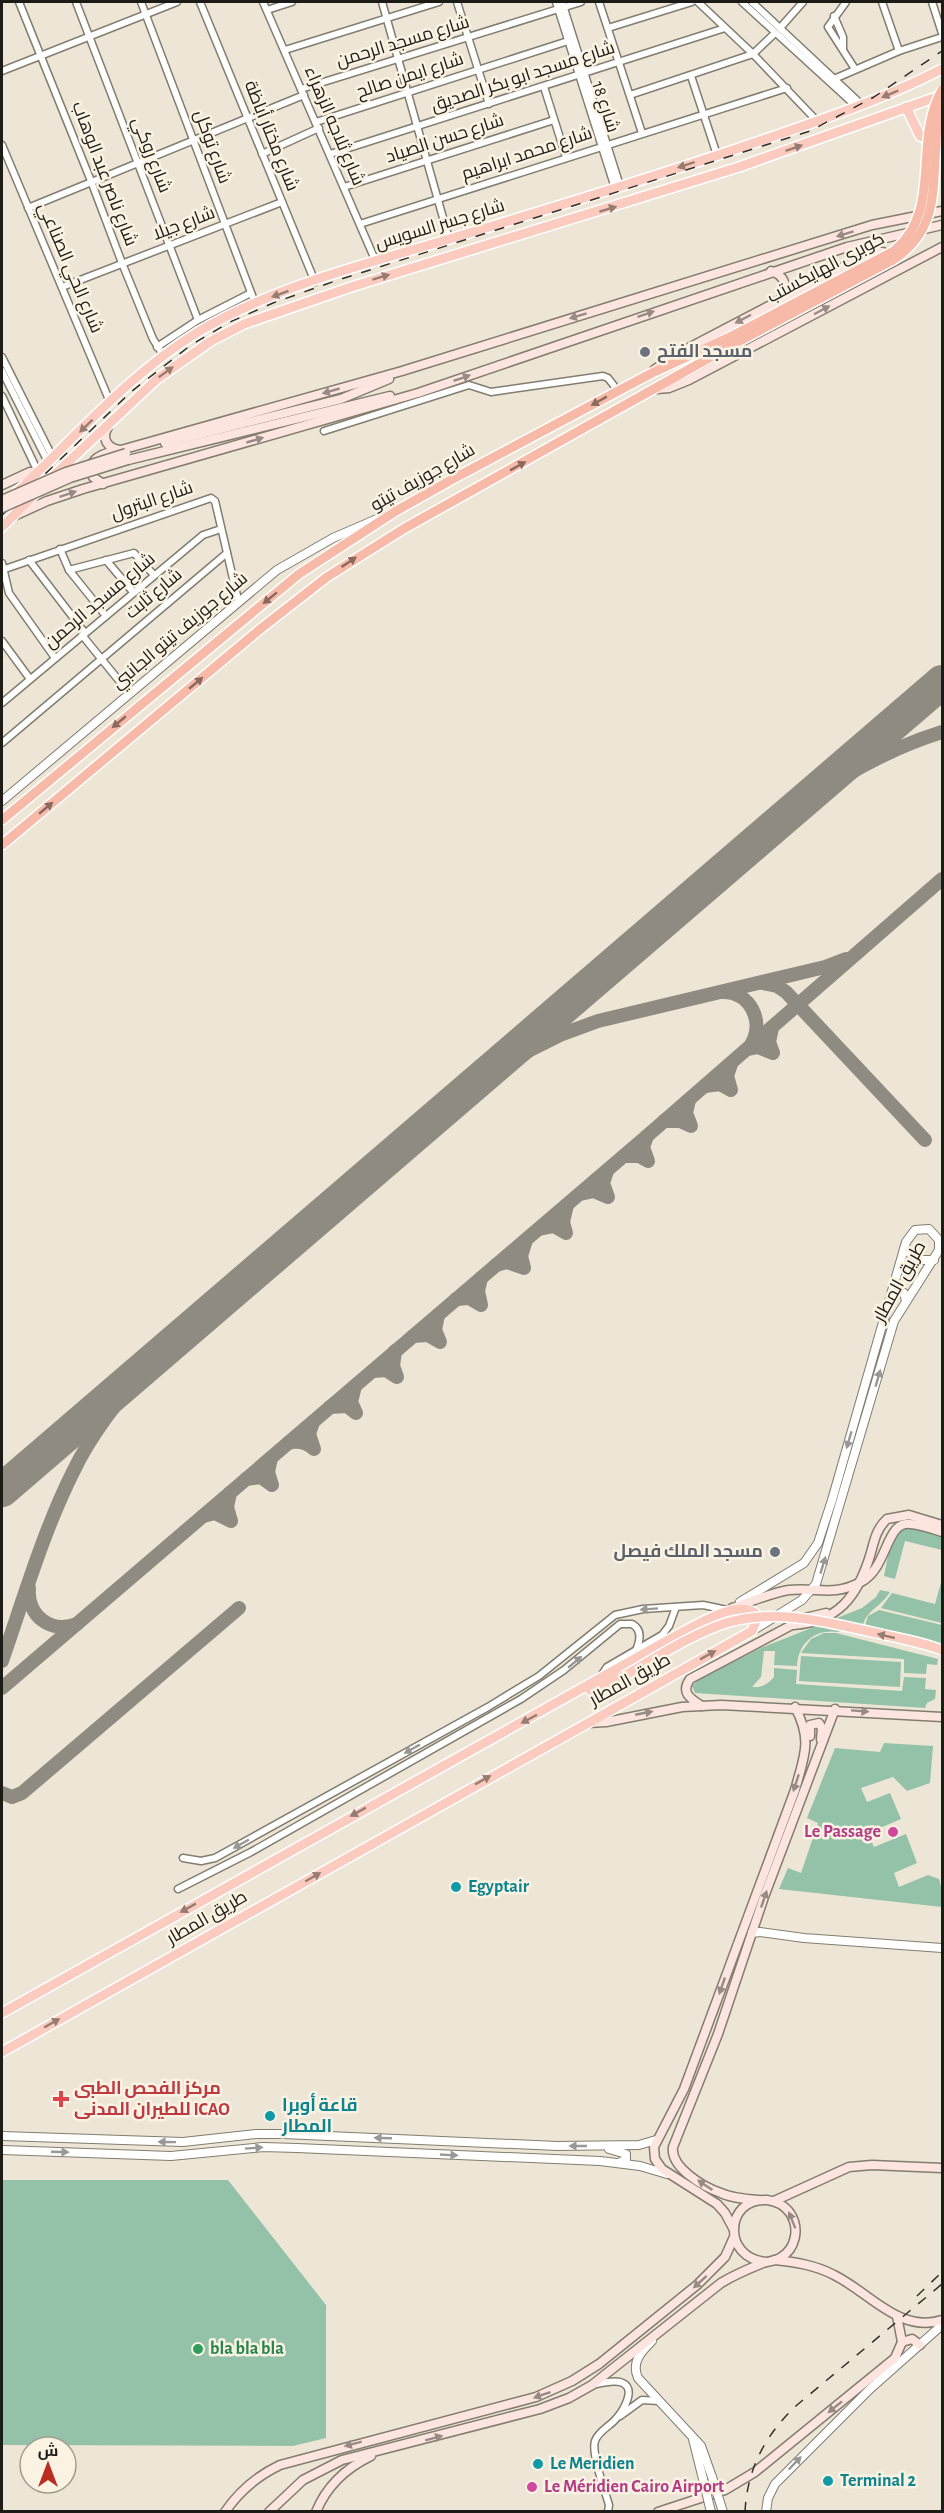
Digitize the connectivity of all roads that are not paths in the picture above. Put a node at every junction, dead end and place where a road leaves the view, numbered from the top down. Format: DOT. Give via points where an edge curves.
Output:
graph roads {
  1 [pos="19,2"];
  2 [pos="76,2"];
  3 [pos="141,2"];
  4 [pos="177,2"];
  5 [pos="200,2"];
  6 [pos="263,2"];
  7 [pos="292,2"];
  8 [pos="382,2"];
  9 [pos="439,2"];
  10 [pos="457,2"];
  11 [pos="556,2"];
  12 [pos="581,2"];
  13 [pos="599,2"];
  14 [pos="692,2"];
  15 [pos="698,2"];
  16 [pos="742,2"];
  17 [pos="803,2"];
  18 [pos="846,2"];
  19 [pos="882,2"];
  20 [pos="932,2"];
  21 [pos="757,3"];
  22 [pos="561,6"];
  23 [pos="267,10"];
  24 [pos="146,15"];
  25 [pos="834,16"];
  26 [pos="387,18"];
  27 [pos="608,28"];
  28 [pos="725,28"];
  29 [pos="777,30"];
  30 [pos="942,35"];
  31 [pos="90,37"];
  32 [pos="468,38"];
  33 [pos="568,41"];
  34 [pos="843,49"];
  35 [pos="285,50"];
  36 [pos="899,51"];
  37 [pos="753,54"];
  38 [pos="41,55"];
  39 [pos="398,59"];
  40 [pos="619,62"];
  41 [pos="855,69"];
  42 [pos="942,69"];
  43 [pos="478,70"];
  44 [pos="2,71"];
  45 [pos="582,74"];
  46 [pos="691,76"];
  47 [pos="834,79"];
  48 [pos="544,87"];
  49 [pos="787,88"];
  50 [pos="942,90"];
  51 [pos="303,92"];
  52 [pos="407,92"];
  53 [pos="630,95"];
  54 [pos="942,95"];
  55 [pos="489,104"];
  56 [pos="860,106"];
  57 [pos="906,107"];
  58 [pos="942,108"];
  59 [pos="704,114"];
  60 [pos="248,119"];
  61 [pos="554,120"];
  62 [pos="817,121"];
  63 [pos="317,125"];
  64 [pos="417,127"];
  65 [pos="642,133"];
  66 [pos="194,139"];
  67 [pos="2,145"];
  68 [pos="604,145"];
  69 [pos="942,146"];
  70 [pos="262,154"];
  71 [pos="330,154"];
  72 [pos="717,155"];
  73 [pos="566,157"];
  74 [pos="427,160"];
  75 [pos="137,162"];
  76 [pos="92,181"];
  77 [pos="344,187"];
  78 [pos="617,187"];
  79 [pos="437,198"];
  80 [pos="579,198"];
  81 [pos="282,202"];
  82 [pos="564,203"];
  83 [pos="28,208"];
  84 [pos="942,212"];
  85 [pos="585,216"];
  86 [pos="571,220"];
  87 [pos="225,224"];
  88 [pos="360,224"];
  89 [pos="942,225"];
  90 [pos="449,239"];
  91 [pos="169,246"];
  92 [pos="942,247"];
  93 [pos="376,262"];
  94 [pos="122,263"];
  95 [pos="771,271"];
  96 [pos="345,272"];
  97 [pos="890,274"];
  98 [pos="325,278"];
  99 [pos="315,282"];
  100 [pos="62,287"];
  101 [pos="351,287"];
  102 [pos="251,293"];
  103 [pos="333,293"];
  104 [pos="781,298"];
  105 [pos="255,303"];
  106 [pos="198,320"];
  107 [pos="157,346"];
  108 [pos="164,356"];
  109 [pos="2,357"];
  110 [pos="2,371"];
  111 [pos="650,374"];
  112 [pos="137,379"];
  113 [pos="146,388"];
  114 [pos="657,389"];
  115 [pos="618,391"];
  116 [pos="424,393"];
  117 [pos="2,399"];
  118 [pos="111,402"];
  119 [pos="108,426"];
  120 [pos="324,431"];
  121 [pos="42,443"];
  122 [pos="125,454"];
  123 [pos="51,460"];
  124 [pos="38,472"];
  125 [pos="2,483"];
  126 [pos="103,484"];
  127 [pos="2,500"];
  128 [pos="2,507"];
  129 [pos="396,511"];
  130 [pos="14,516"];
  131 [pos="2,527"];
  132 [pos="221,529"];
  133 [pos="60,549"];
  134 [pos="227,553"];
  135 [pos="29,560"];
  136 [pos="106,560"];
  137 [pos="2,567"];
  138 [pos="69,570"];
  139 [pos="154,575"];
  140 [pos="133,592"];
  141 [pos="238,600"];
  142 [pos="106,615"];
  143 [pos="84,634"];
  144 [pos="2,641"];
  145 [pos="56,658"];
  146 [pos="101,659"];
  147 [pos="30,679"];
  148 [pos="129,693"];
  149 [pos="2,703"];
  150 [pos="2,743"];
  151 [pos="2,801"];
  152 [pos="2,820"];
  153 [pos="2,845"];
  154 [pos="904,1249"];
  155 [pos="934,1260"];
  156 [pos="894,1288"];
  157 [pos="906,1301"];
  158 [pos="881,1329"];
  159 [pos="890,1332"];
  160 [pos="835,1492"];
  161 [pos="843,1495"];
  162 [pos="826,1520"];
  163 [pos="836,1522"];
  164 [pos="942,1525"];
  165 [pos="942,1532"];
  166 [pos="860,1582"];
  167 [pos="813,1590"];
  168 [pos="676,1607"];
  169 [pos="728,1610"];
  170 [pos="752,1631"];
  171 [pos="942,1650"];
  172 [pos="635,1652"];
  173 [pos="598,1680"];
  174 [pos="703,1706"];
  175 [pos="488,1707"];
  176 [pos="795,1707"];
  177 [pos="549,1708"];
  178 [pos="835,1709"];
  179 [pos="493,1716"];
  180 [pos="942,1717"];
  181 [pos="587,1723"];
  182 [pos="434,1737"];
  183 [pos="439,1746"];
  184 [pos="820,1749"];
  185 [pos="806,1754"];
  186 [pos="183,1858"];
  187 [pos="178,1889"];
  188 [pos="752,1933"];
  189 [pos="736,1946"];
  190 [pos="942,1948"];
  191 [pos="746,1951"];
  192 [pos="729,1964"];
  193 [pos="741,1968"];
  194 [pos="2,2013"];
  195 [pos="2,2052"];
  196 [pos="2,2136"];
  197 [pos="656,2140"];
  198 [pos="603,2146"];
  199 [pos="2,2150"];
  200 [pos="619,2163"];
  201 [pos="942,2168"];
  202 [pos="669,2175"];
  203 [pos="761,2200"];
  204 [pos="774,2201"];
  205 [pos="734,2232"];
  206 [pos="770,2261"];
  207 [pos="897,2316"];
  208 [pos="942,2320"];
  209 [pos="942,2325"];
  210 [pos="655,2335"];
  211 [pos="902,2342"];
  212 [pos="920,2345"];
  213 [pos="592,2385"];
  214 [pos="659,2401"];
  215 [pos="616,2420"];
  216 [pos="693,2438"];
  217 [pos="386,2450"];
  218 [pos="677,2509"];
  219 [pos="225,2511"];
  220 [pos="269,2511"];
  221 [pos="316,2511"];
  222 [pos="608,2511"];
  223 [pos="658,2511"];
  224 [pos="711,2511"];
  225 [pos="723,2511"];
  226 [pos="766,2511"];
  1 -- 38 [label="street, شارع ناصر عبد الوهاب"];
  2 -- 31 [label="street, شارع روكي"];
  3 -- 24 [label="street, شارع توكل"];
  4 -- 24 [label="street"];
  5 -- 60 [label="street, شارع مختار أباظة"];
  6 -- 23 [label="street, شارع ثلاجه الزهراء"];
  7 -- 23 [label="street"];
  8 -- 26 [label="street"];
  9 -- 26 [label="street"];
  10 -- 32 [label="street, شارع ايمن صالح"];
  11 -- 22 [label="street, شارع 18"];
  12 -- 22 [label="street, شارع مسجد الرحمن"];
  13 -- 27 [label="street"];
  14 -- 27 [label="street"];
  15 -- 28 [label="street"];
  16 -- 29 [label="street"];
  17 -- 29 [label="street"];
  18 -- 25 [label="street"];
  19 -- 36 [label="street"];
  20 -- 30 [label="street"];
  21 -- 29 [label="street"];
  22 -- 32 [label="street, شارع مسجد الرحمن"];
  22 -- 33 [label="street, شارع 18"];
  22 -- 45 [label="street, شارع 18"];
  23 -- 35 [label="street, شارع ثلاجه الزهراء"];
  24 -- 31 [label="street"];
  24 -- 66 [label="street, شارع توكل"];
  25 -- 34 [label="street" via="843,37"];
  25 -- 34 [label="street" via="829,30"];
  26 -- 35 [label="street"];
  26 -- 39 [label="street"];
  27 -- 40 [label="street"];
  28 -- 37 [label="street"];
  28 -- 40 [label="street, شارع مسجد ابو بكر الصديق"];
  29 -- 37 [label="street"];
  29 -- 47 [label="street"];
  29 -- 56 [label="street"];
  30 -- 36 [label="street"];
  31 -- 38 [label="street"];
  31 -- 75 [label="street, شارع روكي"];
  32 -- 39 [label="street, شارع مسجد الرحمن"];
  32 -- 43 [label="street, شارع ايمن صالح"];
  33 -- 43 [label="street"];
  33 -- 45 [label="street, شارع 18"];
  34 -- 41 [label="street"];
  35 -- 51 [label="street, شارع ثلاجه الزهراء"];
  36 -- 41 [label="street"];
  37 -- 46 [label="street"];
  37 -- 49 [label="street"];
  38 -- 44 [label="street"];
  38 -- 76 [label="street, شارع ناصر عبد الوهاب"];
  39 -- 51 [label="street, شارع مسجد الرحمن"];
  39 -- 52 [label="street"];
  40 -- 45 [label="street, شارع مسجد ابو بكر الصديق"];
  40 -- 53 [label="street"];
  41 -- 47 [label="street"];
  42 -- 56 [label="main road, شارع جسر السويس, one-way"];
  43 -- 52 [label="street, شارع ايمن صالح"];
  43 -- 55 [label="street, شارع ايمن صالح"];
  45 -- 48 [label="street, شارع مسجد ابو بكر الصديق"];
  45 -- 68 [label="street, شارع 18"];
  46 -- 53 [label="street"];
  46 -- 59 [label="street"];
  47 -- 56 [label="street"];
  48 -- 55 [label="street, شارع مسجد ابو بكر الصديق"];
  48 -- 61 [label="street"];
  49 -- 59 [label="street, شارع محمد ابراهيم"];
  49 -- 62 [label="street"];
  50 -- 111 [label="highway, كوبرى الهايكستب, bridge" via="930,126 923,213 904,244 732,336"];
  51 -- 60 [label="street, شارع مسجد الرحمن"];
  51 -- 63 [label="street, شارع ثلاجه الزهراء"];
  52 -- 63 [label="street, شارع ايمن صالح"];
  52 -- 64 [label="street"];
  53 -- 65 [label="street"];
  54 -- 57 [label="main road, شارع جسر السويس"];
  55 -- 64 [label="street, شارع مسجد ابو بكر الصديق"];
  56 -- 62 [label="main road, شارع جسر السويس"];
  57 -- 69 [label="main road" via="920,136"];
  85 -- 57 [label="main road, شارع جسر السويس, one-way" via="739,167"];
  58 -- 114 [label="highway, كوبرى الهايكستب, bridge" via="936,136 932,205 925,227 911,246 893,260"];
  59 -- 65 [label="street, شارع محمد ابراهيم"];
  59 -- 72 [label="street"];
  60 -- 66 [label="street, شارع مسجد الرحمن"];
  60 -- 70 [label="street, شارع مختار أباظة"];
  61 -- 73 [label="street"];
  61 -- 74 [label="street, شارع حسن الصياد"];
  62 -- 72 [label="main road, شارع جسر السويس"];
  63 -- 70 [label="street, شارع ايمن صالح"];
  63 -- 71 [label="street, شارع ثلاجه الزهراء"];
  64 -- 71 [label="street, شارع مسجد ابو بكر الصديق"];
  64 -- 74 [label="street"];
  65 -- 68 [label="street, شارع محمد ابراهيم"];
  66 -- 75 [label="street, شارع مسجد الرحمن"];
  66 -- 87 [label="street, شارع توكل"];
  67 -- 83 [label="street, شارع الحي الصناعي"];
  68 -- 73 [label="street, شارع محمد ابراهيم"];
  68 -- 78 [label="street, شارع 18"];
  70 -- 81 [label="street, شارع مختار أباظة"];
  71 -- 77 [label="street, شارع ثلاجه الزهراء"];
  72 -- 78 [label="main road, شارع جسر السويس, one-way"];
  73 -- 79 [label="street, شارع محمد ابراهيم"];
  74 -- 77 [label="street, شارع حسن الصياد"];
  74 -- 79 [label="street"];
  75 -- 76 [label="street, شارع مسجد الرحمن"];
  75 -- 91 [label="street, شارع روكي"];
  76 -- 83 [label="street, شارع مسجد الرحمن"];
  76 -- 94 [label="street, شارع ناصر عبد الوهاب"];
  77 -- 88 [label="street, شارع ثلاجه الزهراء"];
  78 -- 80 [label="main road, شارع جسر السويس"];
  79 -- 88 [label="street, شارع محمد ابراهيم"];
  79 -- 90 [label="street"];
  80 -- 82 [label="main road, شارع جسر السويس"];
  80 -- 85 [label="main road" via="578,211"];
  81 -- 87 [label="street, شارع جيلا"];
  81 -- 99 [label="street, شارع مختار أباظة"];
  82 -- 86 [label="main road" via="573,212"];
  82 -- 90 [label="main road, شارع جسر السويس"];
  83 -- 100 [label="street, شارع الحي الصناعي"];
  84 -- 122 [label="main road, one-way" via="872,225 402,371 341,399"];
  85 -- 86 [label="main road, شارع جسر السويس"];
  101 -- 86 [label="main road, شارع جسر السويس, one-way"];
  87 -- 91 [label="street, شارع جيلا"];
  87 -- 102 [label="street, شارع توكل"];
  88 -- 93 [label="street, شارع ثلاجه الزهراء"];
  89 -- 95 [label="main road" via="847,247"];
  90 -- 93 [label="main road, شارع جسر السويس"];
  91 -- 94 [label="street, شارع جيلا"];
  91 -- 106 [label="street, شارع روكي"];
  92 -- 97 [label="main road, شارع جوزيف تيتو"];
  93 -- 96 [label="main road, شارع جسر السويس"];
  94 -- 100 [label="street, شارع جيلا"];
  94 -- 107 [label="street, شارع ناصر عبد الوهاب"];
  95 -- 104 [label="main road" via="785,282"];
  116 -- 95 [label="main road, one-way"];
  96 -- 98 [label="main road, شارع جسر السويس"];
  96 -- 101 [label="main road" via="344,280"];
  97 -- 104 [label="main road, شارع جوزيف تيتو" via="891,259 876,251"];
  114 -- 97 [label="main road, شارع جوزيف تيتو, one-way" via="689,380"];
  98 -- 99 [label="main road, شارع جسر السويس"];
  98 -- 103 [label="main road" via="332,283"];
  99 -- 105 [label="main road, شارع جسر السويس, one-way"];
  100 -- 118 [label="street, شارع الحي الصناعي"];
  101 -- 103 [label="main road, شارع جسر السويس"];
  102 -- 105 [label="street, شارع توكل"];
  102 -- 106 [label="street"];
  113 -- 103 [label="main road, شارع جسر السويس, one-way" via="227,332"];
  104 -- 111 [label="main road, شارع جوزيف تيتو, one-way" via="675,355"];
  105 -- 108 [label="main road, شارع جسر السويس" via="198,332"];
  106 -- 107 [label="street"];
  107 -- 108 [label="street, شارع ناصر عبد الوهاب"];
  108 -- 112 [label="main road, شارع جسر السويس"];
  109 -- 121 [label="street"];
  110 -- 121 [label="street"];
  111 -- 115 [label="highway, شارع جوزيف تيتو"];
  112 -- 113 [label="main road"];
  112 -- 118 [label="main road, شارع جسر السويس"];
  113 -- 119 [label="main road, شارع جسر السويس"];
  153 -- 114 [label="highway, شارع جوزيف تيتو, one-way" via="327,577 405,528"];
  115 -- 116 [label="street" via="608,378 601,376 491,392 469,385"];
  115 -- 129 [label="highway, شارع جوزيف تيتو, one-way"];
  116 -- 120 [label="street"];
  116 -- 122 [label="main road" via="357,402"];
  126 -- 116 [label="main road, one-way"];
  117 -- 124 [label="street"];
  118 -- 123 [label="main road, شارع جسر السويس, one-way"];
  119 -- 122 [label="main road" via="106,442"];
  119 -- 130 [label="main road, شارع جسر السويس"];
  121 -- 123 [label="street"];
  122 -- 126 [label="main road" via="101,454 93,462 92,474"];
  122 -- 127 [label="main road, bridge" via="66,472"];
  122 -- 128 [label="main road, bridge"];
  123 -- 124 [label="main road, شارع جسر السويس"];
  124 -- 125 [label="main road"];
  124 -- 128 [label="main road, شارع جسر السويس"];
  130 -- 126 [label="main road, one-way"];
  129 -- 141 [label="street, شارع جوزيف تيتو الجانبي" via="303,553"];
  129 -- 152 [label="highway, شارع جوزيف تيتو, one-way" via="299,574"];
  130 -- 131 [label="main road, شارع جسر السويس"];
  132 -- 133 [label="street, شارع البترول" via="215,501 209,498"];
  132 -- 134 [label="street, شارع البترول"];
  132 -- 139 [label="street, شارع مسجد الرحمن" via="203,535"];
  133 -- 135 [label="street, شارع البترول"];
  133 -- 138 [label="street"];
  134 -- 141 [label="street, شارع البترول"];
  134 -- 146 [label="street, شارع ثابت"];
  135 -- 137 [label="street, شارع البترول"];
  135 -- 143 [label="street"];
  136 -- 138 [label="street"];
  136 -- 139 [label="street" via="134,553"];
  136 -- 140 [label="street"];
  137 -- 145 [label="street" via="9,593"];
  138 -- 142 [label="street"];
  139 -- 140 [label="street, شارع مسجد الرحمن"];
  140 -- 142 [label="street, شارع مسجد الرحمن"];
  141 -- 148 [label="street, شارع جوزيف تيتو الجانبي"];
  142 -- 143 [label="street, شارع مسجد الرحمن"];
  143 -- 145 [label="street, شارع مسجد الرحمن"];
  143 -- 146 [label="street"];
  144 -- 147 [label="street"];
  145 -- 147 [label="street, شارع مسجد الرحمن"];
  146 -- 148 [label="street"];
  146 -- 150 [label="street, شارع ثابت"];
  147 -- 149 [label="street, شارع مسجد الرحمن"];
  148 -- 151 [label="street, شارع جوزيف تيتو الجانبي"];
  154 -- 155 [label="street" via="920,1260"];
  154 -- 155 [label="street, طريق المطار" via="915,1230 929,1229 940,1245"];
  154 -- 156 [label="street, طريق المطار"];
  155 -- 157 [label="street, طريق المطار"];
  156 -- 157 [label="street" via="904,1293"];
  156 -- 158 [label="street, طريق المطار"];
  157 -- 159 [label="street, طريق المطار"];
  158 -- 159 [label="street"];
  158 -- 160 [label="street, طريق المطار, one-way"];
  161 -- 159 [label="street, طريق المطار, one-way"];
  160 -- 161 [label="street"];
  160 -- 162 [label="street, طريق المطار"];
  161 -- 163 [label="street, طريق المطار"];
  162 -- 163 [label="street"];
  162 -- 169 [label="street, طريق المطار" via="818,1543 804,1563"];
  167 -- 163 [label="street, طريق المطار, one-way"];
  164 -- 166 [label="main road" via="909,1515 887,1519 876,1535"];
  165 -- 166 [label="main road" via="910,1523 898,1526 879,1566"];
  166 -- 167 [label="main road" via="834,1592"];
  166 -- 174 [label="main road" via="853,1595 832,1613 814,1622 793,1625 690,1679 686,1694"];
  167 -- 169 [label="main road" via="786,1591"];
  167 -- 170 [label="street, طريق المطار"];
  168 -- 169 [label="street" via="703,1605"];
  168 -- 172 [label="street" via="666,1631"];
  168 -- 175 [label="street, one-way" via="615,1615 538,1676"];
  169 -- 170 [label="main road" via="754,1612"];
  169 -- 173 [label="main road, طريق المطار"];
  181 -- 170 [label="main road, طريق المطار, one-way"];
  171 -- 177 [label="main road, one-way, bridge" via="810,1618 758,1617 701,1633 624,1676"];
  172 -- 173 [label="street" via="604,1669"];
  179 -- 172 [label="street, one-way" via="554,1678 621,1624 632,1624 639,1631"];
  173 -- 177 [label="main road, طريق المطار"];
  174 -- 176 [label="main road"];
  181 -- 174 [label="main road, one-way"];
  175 -- 179 [label="street"];
  175 -- 182 [label="street"];
  176 -- 178 [label="main road"];
  176 -- 185 [label="main road" via="805,1729"];
  177 -- 194 [label="main road, طريق المطار, one-way"];
  178 -- 180 [label="main road, one-way"];
  178 -- 184 [label="main road"];
  179 -- 183 [label="street"];
  195 -- 181 [label="main road, طريق المطار, one-way"];
  182 -- 183 [label="street"];
  182 -- 186 [label="street, one-way" via="215,1858 201,1862"];
  183 -- 187 [label="street"];
  184 -- 185 [label="main road" via="822,1728 814,1723 809,1728 811,1743"];
  188 -- 184 [label="main road, one-way"];
  185 -- 189 [label="main road, one-way"];
  188 -- 190 [label="street"];
  188 -- 191 [label="main road"];
  189 -- 191 [label="main road"];
  189 -- 192 [label="main road"];
  191 -- 193 [label="main road"];
  192 -- 193 [label="main road"];
  192 -- 197 [label="main road, one-way" via="684,2089"];
  203 -- 193 [label="main road, one-way" via="711,2189 680,2166 673,2155"];
  198 -- 196 [label="street, one-way" via="283,2134 183,2142"];
  197 -- 198 [label="street" via="639,2145"];
  197 -- 202 [label="main road" via="655,2159"];
  198 -- 200 [label="street" via="626,2154 626,2159"];
  199 -- 200 [label="street, one-way" via="171,2156 280,2147"];
  200 -- 202 [label="street"];
  201 -- 204 [label="main road" via="849,2167"];
  202 -- 205 [label="main road" via="717,2204"];
  203 -- 204 [label="main road"];
  203 -- 205 [label="main road" via="739,2213"];
  206 -- 204 [label="main road, one-way" via="791,2248 796,2227 791,2214"];
  205 -- 206 [label="main road" via="745,2255"];
  205 -- 219 [label="main road, one-way" via="724,2257 697,2285 572,2381 536,2397 280,2464 250,2483"];
  206 -- 207 [label="main road" via="805,2264 834,2275"];
  206 -- 210 [label="main road" via="721,2283"];
  207 -- 208 [label="main road" via="922,2324"];
  207 -- 211 [label="main road"];
  209 -- 212 [label="street"];
  210 -- 213 [label="main road"];
  210 -- 214 [label="street" via="638,2357 635,2369"];
  211 -- 212 [label="main road" via="912,2339"];
  211 -- 218 [label="main road, one-way" via="890,2362 765,2465 725,2490"];
  226 -- 212 [label="street, one-way" via="775,2484"];
  213 -- 215 [label="street" via="616,2382 627,2386 629,2396"];
  217 -- 213 [label="main road, one-way" via="540,2409"];
  214 -- 215 [label="street" via="639,2401"];
  214 -- 216 [label="street"];
  215 -- 222 [label="street" via="599,2434 594,2445"];
  216 -- 224 [label="street, bridge"];
  216 -- 225 [label="street, bridge" via="704,2450"];
  217 -- 220 [label="main road" via="342,2460 315,2472"];
  217 -- 221 [label="main road" via="348,2469 328,2489"];
  218 -- 223 [label="main road"];
}
